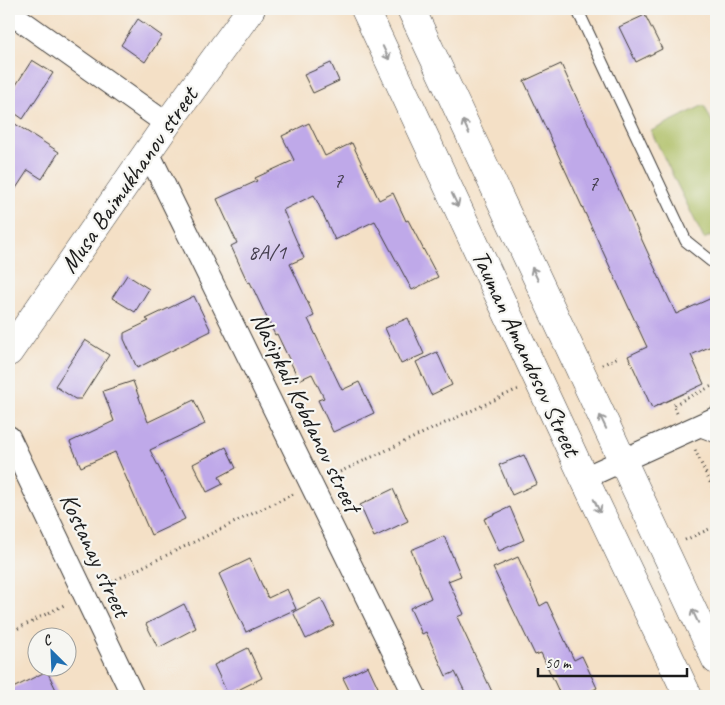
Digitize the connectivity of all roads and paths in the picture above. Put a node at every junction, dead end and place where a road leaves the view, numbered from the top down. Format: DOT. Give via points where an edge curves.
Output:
graph roads {
  1 [pos="251,9"];
  2 [pos="366,9"];
  3 [pos="411,9"];
  4 [pos="577,9"];
  5 [pos="9,12"];
  6 [pos="167,124"];
  7 [pos="148,152"];
  8 [pos="716,262"];
  9 [pos="12,339"];
  10 [pos="618,357"];
  11 [pos="610,360"];
  12 [pos="538,380"];
  13 [pos="716,384"];
  14 [pos="716,418"];
  15 [pos="691,431"];
  16 [pos="9,437"];
  17 [pos="716,437"];
  18 [pos="621,460"];
  19 [pos="584,478"];
  20 [pos="312,485"];
  21 [pos="716,495"];
  22 [pos="716,526"];
  23 [pos="685,541"];
  24 [pos="83,596"];
  25 [pos="9,633"];
  26 [pos="716,660"];
  27 [pos="133,696"];
  28 [pos="415,696"];
  29 [pos="688,696"];
  1 -- 6 [label="main road, Musa Baimukhanov street"];
  2 -- 12 [label="main road, Tauman Amandosov Street, one-way"];
  18 -- 3 [label="main road, Tauman Amandosov Street, one-way"];
  4 -- 8 [label="lane" via="686,241"];
  5 -- 6 [label="street"];
  6 -- 7 [label="main road, Musa Baimukhanov street"];
  7 -- 9 [label="main road, Musa Baimukhanov street"];
  7 -- 20 [label="street, Nasipkali Kobdanov street"];
  10 -- 11 [label="path"];
  12 -- 19 [label="main road, Tauman Amandosov Street"];
  12 -- 20 [label="path"];
  13 -- 15 [label="path" via="673,405"];
  14 -- 15 [label="street"];
  15 -- 17 [label="lane"];
  15 -- 18 [label="street"];
  15 -- 21 [label="path"];
  16 -- 24 [label="street, Kostanay street"];
  18 -- 19 [label="street"];
  26 -- 18 [label="main road, Tauman Amandosov Street, one-way"];
  19 -- 29 [label="main road, Tauman Amandosov Street, one-way"];
  20 -- 24 [label="path"];
  20 -- 28 [label="street, Nasipkali Kobdanov street"];
  22 -- 23 [label="path"];
  24 -- 25 [label="path"];
  24 -- 27 [label="street, Kostanay street"];
}
